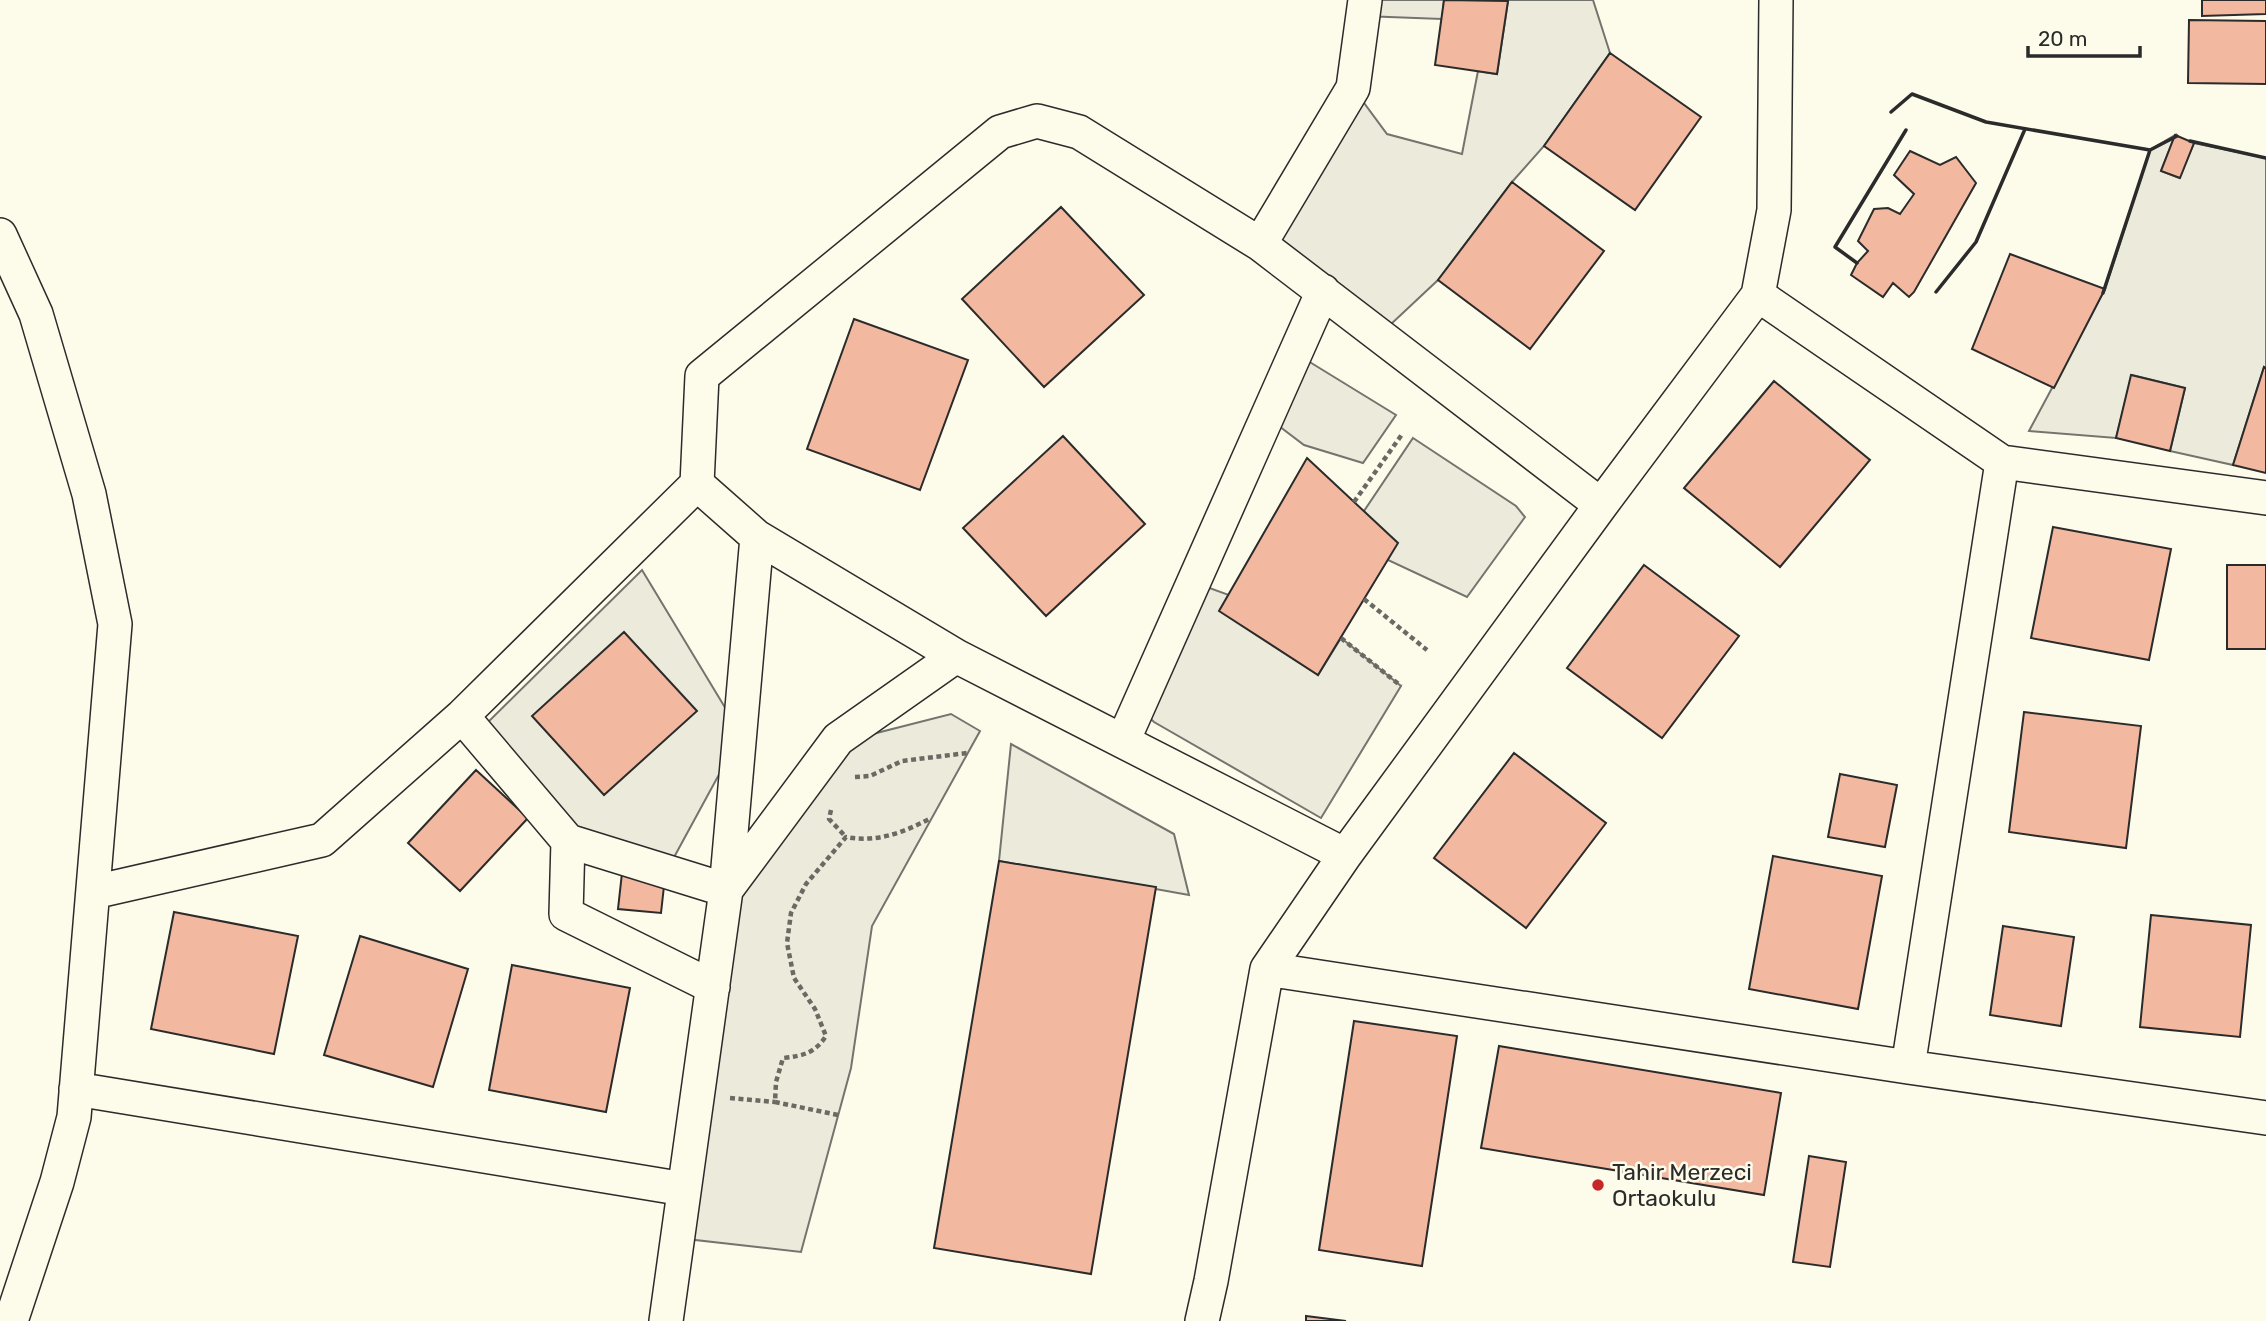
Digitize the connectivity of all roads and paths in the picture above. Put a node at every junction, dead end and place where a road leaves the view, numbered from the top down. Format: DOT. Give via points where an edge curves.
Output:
graph roads {
  1 [pos="1365,0"];
  2 [pos="1776,0"];
  3 [pos="0,234"];
  4 [pos="1260,244"];
  5 [pos="1322,291"];
  6 [pos="1758,295"];
  7 [pos="1403,433"];
  8 [pos="2002,462"];
  9 [pos="697,484"];
  10 [pos="2266,498"];
  11 [pos="1354,502"];
  12 [pos="1601,505"];
  13 [pos="757,537"];
  14 [pos="1364,599"];
  15 [pos="1341,638"];
  16 [pos="1427,650"];
  17 [pos="957,656"];
  18 [pos="1401,686"];
  19 [pos="463,716"];
  20 [pos="1123,741"];
  21 [pos="967,753"];
  22 [pos="846,779"];
  23 [pos="832,802"];
  24 [pos="931,818"];
  25 [pos="846,837"];
  26 [pos="568,841"];
  27 [pos="1345,855"];
  28 [pos="726,890"];
  29 [pos="94,892"];
  30 [pos="1268,969"];
  31 [pos="713,987"];
  32 [pos="1908,1066"];
  33 [pos="76,1089"];
  34 [pos="838,1115"];
  35 [pos="2266,1118"];
  36 [pos="684,1189"];
  37 [pos="11,1321"];
  38 [pos="666,1321"];
  39 [pos="1202,1321"];
  1 -- 4 [label="street" via="1353,88"];
  2 -- 6 [label="street" via="1774,210"];
  3 -- 29 [label="street" via="36,314 89,494 115,624"];
  4 -- 5 [label="street"];
  4 -- 9 [label="street" via="1079,132 1037,121 1000,132 702,376"];
  5 -- 12 [label="street"];
  5 -- 20 [label="street"];
  6 -- 8 [label="street"];
  6 -- 12 [label="street"];
  7 -- 11 [label="path"];
  8 -- 10 [label="street"];
  8 -- 32 [label="street"];
  9 -- 13 [label="street"];
  9 -- 19 [label="street"];
  12 -- 27 [label="street"];
  13 -- 17 [label="street"];
  13 -- 28 [label="street"];
  14 -- 16 [label="path"];
  15 -- 18 [label="path"];
  17 -- 20 [label="street"];
  17 -- 28 [label="street" via="838,740"];
  19 -- 26 [label="street"];
  19 -- 29 [label="street" via="322,840"];
  20 -- 27 [label="street"];
  21 -- 22 [label="path" via="902,761 870,776"];
  23 -- 25 [label="path" via="829,819"];
  24 -- 25 [label="path" via="904,833"];
  25 -- 34 [label="path" via="806,884 791,913 787,943 794,978 826,1036 818,1048 783,1058 775,1082 775,1102"];
  26 -- 28 [label="street"];
  26 -- 31 [label="street" via="566,914"];
  27 -- 30 [label="street"];
  28 -- 31 [label="street"];
  29 -- 33 [label="street"];
  30 -- 32 [label="street"];
  30 -- 39 [label="street"];
  31 -- 36 [label="street"];
  32 -- 35 [label="street"];
  33 -- 36 [label="street"];
  33 -- 37 [label="street" via="74,1117 57,1182"];
  36 -- 38 [label="street"];
}
